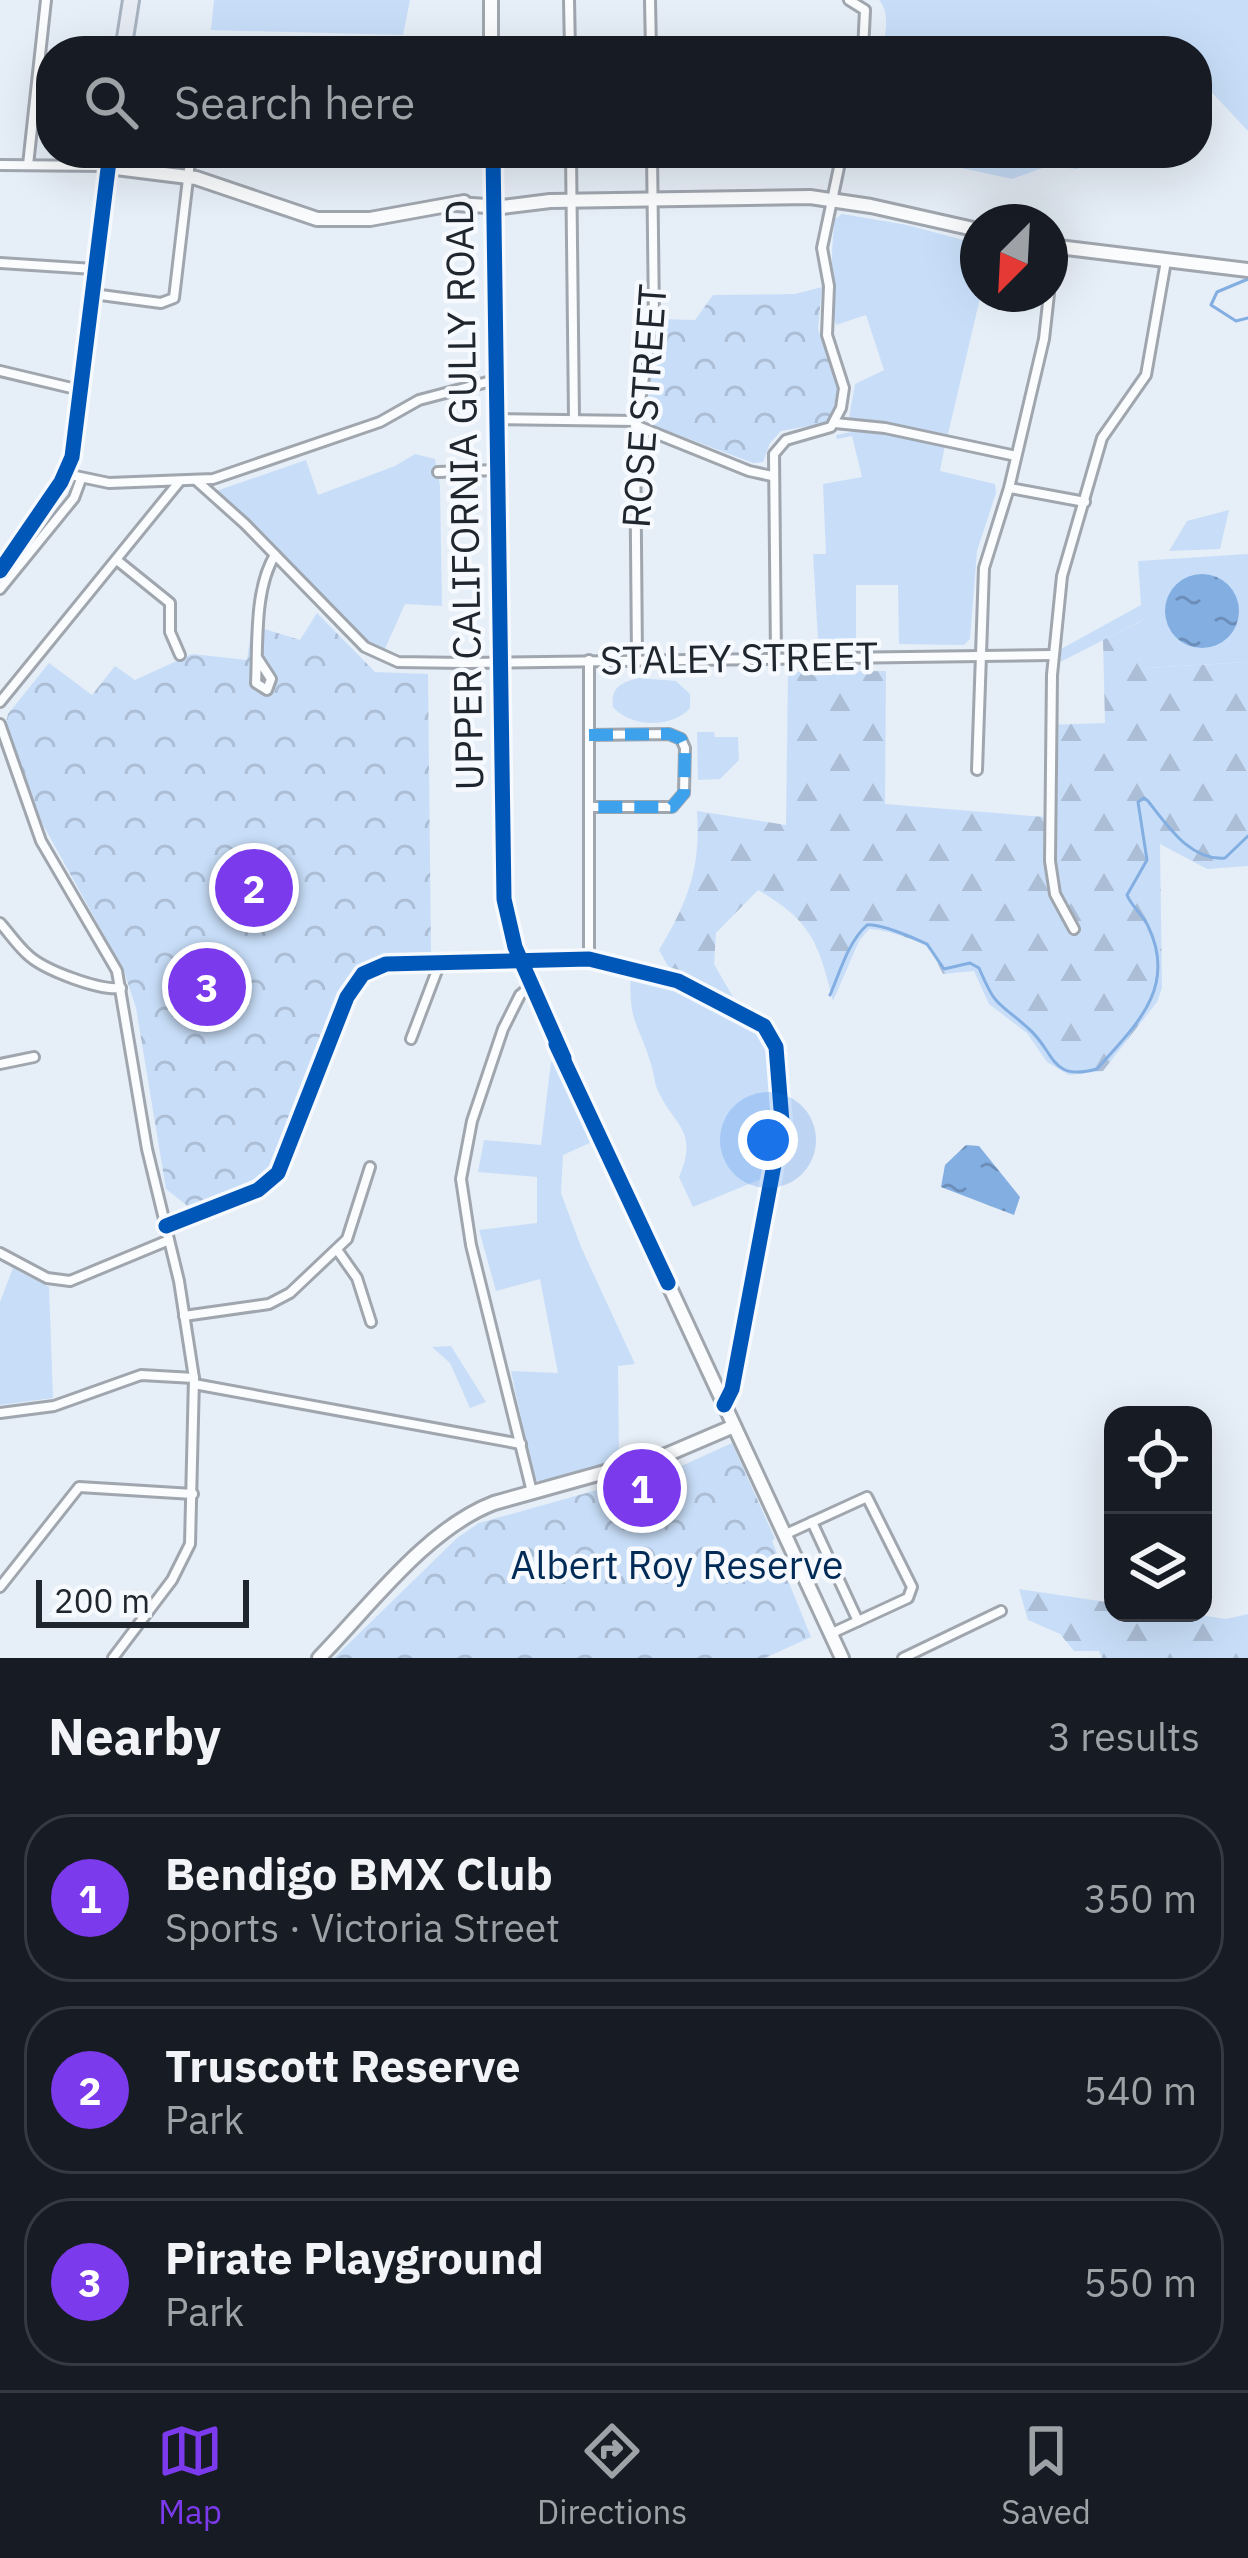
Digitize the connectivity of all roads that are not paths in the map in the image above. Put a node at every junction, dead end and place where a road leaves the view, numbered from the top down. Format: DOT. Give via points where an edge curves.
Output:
graph roads {
  1 [pos="46,0"];
  2 [pos="490,0"];
  3 [pos="569,0"];
  4 [pos="650,0"];
  5 [pos="849,0"];
  6 [pos="129,5"];
  7 [pos="42,36"];
  8 [pos="125,36"];
  9 [pos="491,36"];
  10 [pos="570,36"];
  11 [pos="651,36"];
  12 [pos="865,36"];
  13 [pos="36,92"];
  14 [pos="0,165"];
  15 [pos="28,165"];
  16 [pos="36,165"];
  17 [pos="108,168"];
  18 [pos="148,168"];
  19 [pos="189,168"];
  20 [pos="493,168"];
  21 [pos="571,168"];
  22 [pos="652,168"];
  23 [pos="838,168"];
  24 [pos="188,176"];
  25 [pos="652,198"];
  26 [pos="831,199"];
  27 [pos="572,200"];
  28 [pos="493,201"];
  29 [pos="960,226"];
  30 [pos="1068,248"];
  31 [pos="1166,260"];
  32 [pos="0,263"];
  33 [pos="97,269"];
  34 [pos="1248,270"];
  35 [pos="93,294"];
  36 [pos="1047,312"];
  37 [pos="0,371"];
  38 [pos="495,380"];
  39 [pos="82,390"];
  40 [pos="574,418"];
  41 [pos="496,419"];
  42 [pos="636,423"];
  43 [pos="834,423"];
  44 [pos="1016,456"];
  45 [pos="496,470"];
  46 [pos="438,472"];
  47 [pos="74,476"];
  48 [pos="772,476"];
  49 [pos="179,482"];
  50 [pos="197,482"];
  51 [pos="1009,488"];
  52 [pos="1084,502"];
  53 [pos="6,552"];
  54 [pos="275,555"];
  55 [pos="118,560"];
  56 [pos="0,571"];
  57 [pos="0,589"];
  58 [pos="180,655"];
  59 [pos="979,655"];
  60 [pos="1053,655"];
  61 [pos="776,657"];
  62 [pos="258,658"];
  63 [pos="637,658"];
  64 [pos="589,660"];
  65 [pos="499,662"];
  66 [pos="0,702"];
  67 [pos="0,724"];
  68 [pos="589,735"];
  69 [pos="977,770"];
  70 [pos="590,806"];
  71 [pos="0,923"];
  72 [pos="1074,929"];
  73 [pos="515,958"];
  74 [pos="590,959"];
  75 [pos="441,960"];
  76 [pos="529,987"];
  77 [pos="121,988"];
  78 [pos="411,1039"];
  79 [pos="34,1057"];
  80 [pos="0,1064"];
  81 [pos="370,1168"];
  82 [pos="166,1226"];
  83 [pos="169,1240"];
  84 [pos="338,1251"];
  85 [pos="0,1253"];
  86 [pos="184,1316"];
  87 [pos="371,1322"];
  88 [pos="194,1381"];
  89 [pos="724,1405"];
  90 [pos="0,1412"];
  91 [pos="734,1426"];
  92 [pos="521,1444"];
  93 [pos="532,1492"];
  94 [pos="193,1494"];
  95 [pos="812,1522"];
  96 [pos="784,1535"];
  97 [pos="0,1587"];
  98 [pos="1001,1611"];
  99 [pos="858,1621"];
  100 [pos="830,1634"];
  101 [pos="926,1653"];
  102 [pos="112,1658"];
  103 [pos="320,1658"];
  104 [pos="842,1658"];
  105 [pos="903,1658"];
  1 -- 7 [label="street"];
  2 -- 9 [label="street"];
  3 -- 10 [label="street"];
  4 -- 11 [label="street"];
  5 -- 12 [label="street" via="862,6"];
  6 -- 8 [label="main road"];
  13 -- 15 [label="street"];
  14 -- 15 [label="street"];
  15 -- 16 [label="street"];
  17 -- 33 [label="main road"];
  18 -- 24 [label="street"];
  19 -- 24 [label="street"];
  20 -- 28 [label="street, UPPER CALIFORNIA GULLY ROAD"];
  21 -- 27 [label="street"];
  22 -- 25 [label="street, ROSE STREET"];
  23 -- 26 [label="street"];
  24 -- 28 [label="street" via="332,220"];
  24 -- 35 [label="street" via="174,298"];
  25 -- 26 [label="street"];
  25 -- 27 [label="street"];
  25 -- 42 [label="street, ROSE STREET" via="654,318"];
  26 -- 29 [label="street"];
  26 -- 43 [label="street" via="822,248 826,329 844,394"];
  27 -- 28 [label="street"];
  27 -- 40 [label="street"];
  28 -- 38 [label="street, UPPER CALIFORNIA GULLY ROAD"];
  30 -- 31 [label="street"];
  31 -- 34 [label="street"];
  31 -- 52 [label="street" via="1146,375 1106,429"];
  32 -- 33 [label="street"];
  33 -- 35 [label="main road"];
  35 -- 39 [label="main road"];
  36 -- 44 [label="street"];
  37 -- 39 [label="street"];
  38 -- 41 [label="street, UPPER CALIFORNIA GULLY ROAD"];
  38 -- 50 [label="street"];
  39 -- 47 [label="main road"];
  40 -- 41 [label="street"];
  40 -- 42 [label="street"];
  41 -- 45 [label="street, UPPER CALIFORNIA GULLY ROAD"];
  42 -- 48 [label="street"];
  42 -- 63 [label="street, ROSE STREET"];
  43 -- 44 [label="street"];
  43 -- 48 [label="street" via="780,444"];
  44 -- 51 [label="street"];
  45 -- 46 [label="street"];
  45 -- 65 [label="street, UPPER CALIFORNIA GULLY ROAD"];
  47 -- 49 [label="street"];
  47 -- 53 [label="main road"];
  47 -- 57 [label="street" via="74,497"];
  48 -- 61 [label="street"];
  49 -- 50 [label="street"];
  49 -- 55 [label="street"];
  50 -- 54 [label="street, STALEY STREET"];
  51 -- 52 [label="street"];
  51 -- 59 [label="street" via="984,568"];
  52 -- 60 [label="street" via="1062,576"];
  53 -- 56 [label="main road"];
  54 -- 62 [label="street"];
  54 -- 65 [label="street, STALEY STREET" via="377,656"];
  55 -- 58 [label="street" via="170,603"];
  55 -- 66 [label="street"];
  59 -- 60 [label="street, STALEY STREET"];
  59 -- 61 [label="street, STALEY STREET"];
  59 -- 69 [label="street"];
  60 -- 72 [label="street" via="1050,872"];
  61 -- 63 [label="street, STALEY STREET"];
  63 -- 64 [label="street, STALEY STREET"];
  64 -- 65 [label="street, STALEY STREET"];
  64 -- 68 [label="street"];
  65 -- 73 [label="street, UPPER CALIFORNIA GULLY ROAD" via="498,905"];
  67 -- 77 [label="street" via="40,841"];
  68 -- 70 [label="street"];
  68 -- 70 [label="street" via="669,734 685,748 685,793 672,807"];
  70 -- 74 [label="street"];
  71 -- 77 [label="street" via="41,964"];
  73 -- 74 [label="street"];
  73 -- 75 [label="street"];
  73 -- 76 [label="street, UPPER CALIFORNIA GULLY ROAD"];
  74 -- 89 [label="street" via="671,979 764,1026 774,1042 781,1137"];
  75 -- 78 [label="street"];
  75 -- 82 [label="street" via="363,974 278,1173 258,1190"];
  76 -- 89 [label="street, UPPER CALIFORNIA GULLY ROAD"];
  76 -- 92 [label="street" via="510,1013 483,1084 461,1179"];
  77 -- 82 [label="street"];
  79 -- 80 [label="street"];
  81 -- 84 [label="street"];
  82 -- 83 [label="street"];
  83 -- 85 [label="street" via="63,1282"];
  83 -- 86 [label="street"];
  84 -- 86 [label="street" via="273,1303"];
  84 -- 87 [label="street" via="357,1277"];
  86 -- 88 [label="street"];
  88 -- 90 [label="street" via="137,1376 54,1406"];
  88 -- 92 [label="street"];
  88 -- 94 [label="street"];
  89 -- 91 [label="street, UPPER CALIFORNIA GULLY ROAD"];
  91 -- 93 [label="street"];
  91 -- 96 [label="street, UPPER CALIFORNIA GULLY ROAD"];
  92 -- 93 [label="street"];
  93 -- 103 [label="street" via="448,1528"];
  94 -- 97 [label="street" via="79,1487"];
  94 -- 102 [label="street" via="184,1558"];
  95 -- 96 [label="street"];
  95 -- 99 [label="street"];
  95 -- 99 [label="street" via="866,1497 902,1566 913,1593"];
  96 -- 100 [label="street, UPPER CALIFORNIA GULLY ROAD"];
  98 -- 101 [label="street"];
  99 -- 100 [label="street"];
  100 -- 104 [label="street, UPPER CALIFORNIA GULLY ROAD"];
  101 -- 105 [label="street"];
}
